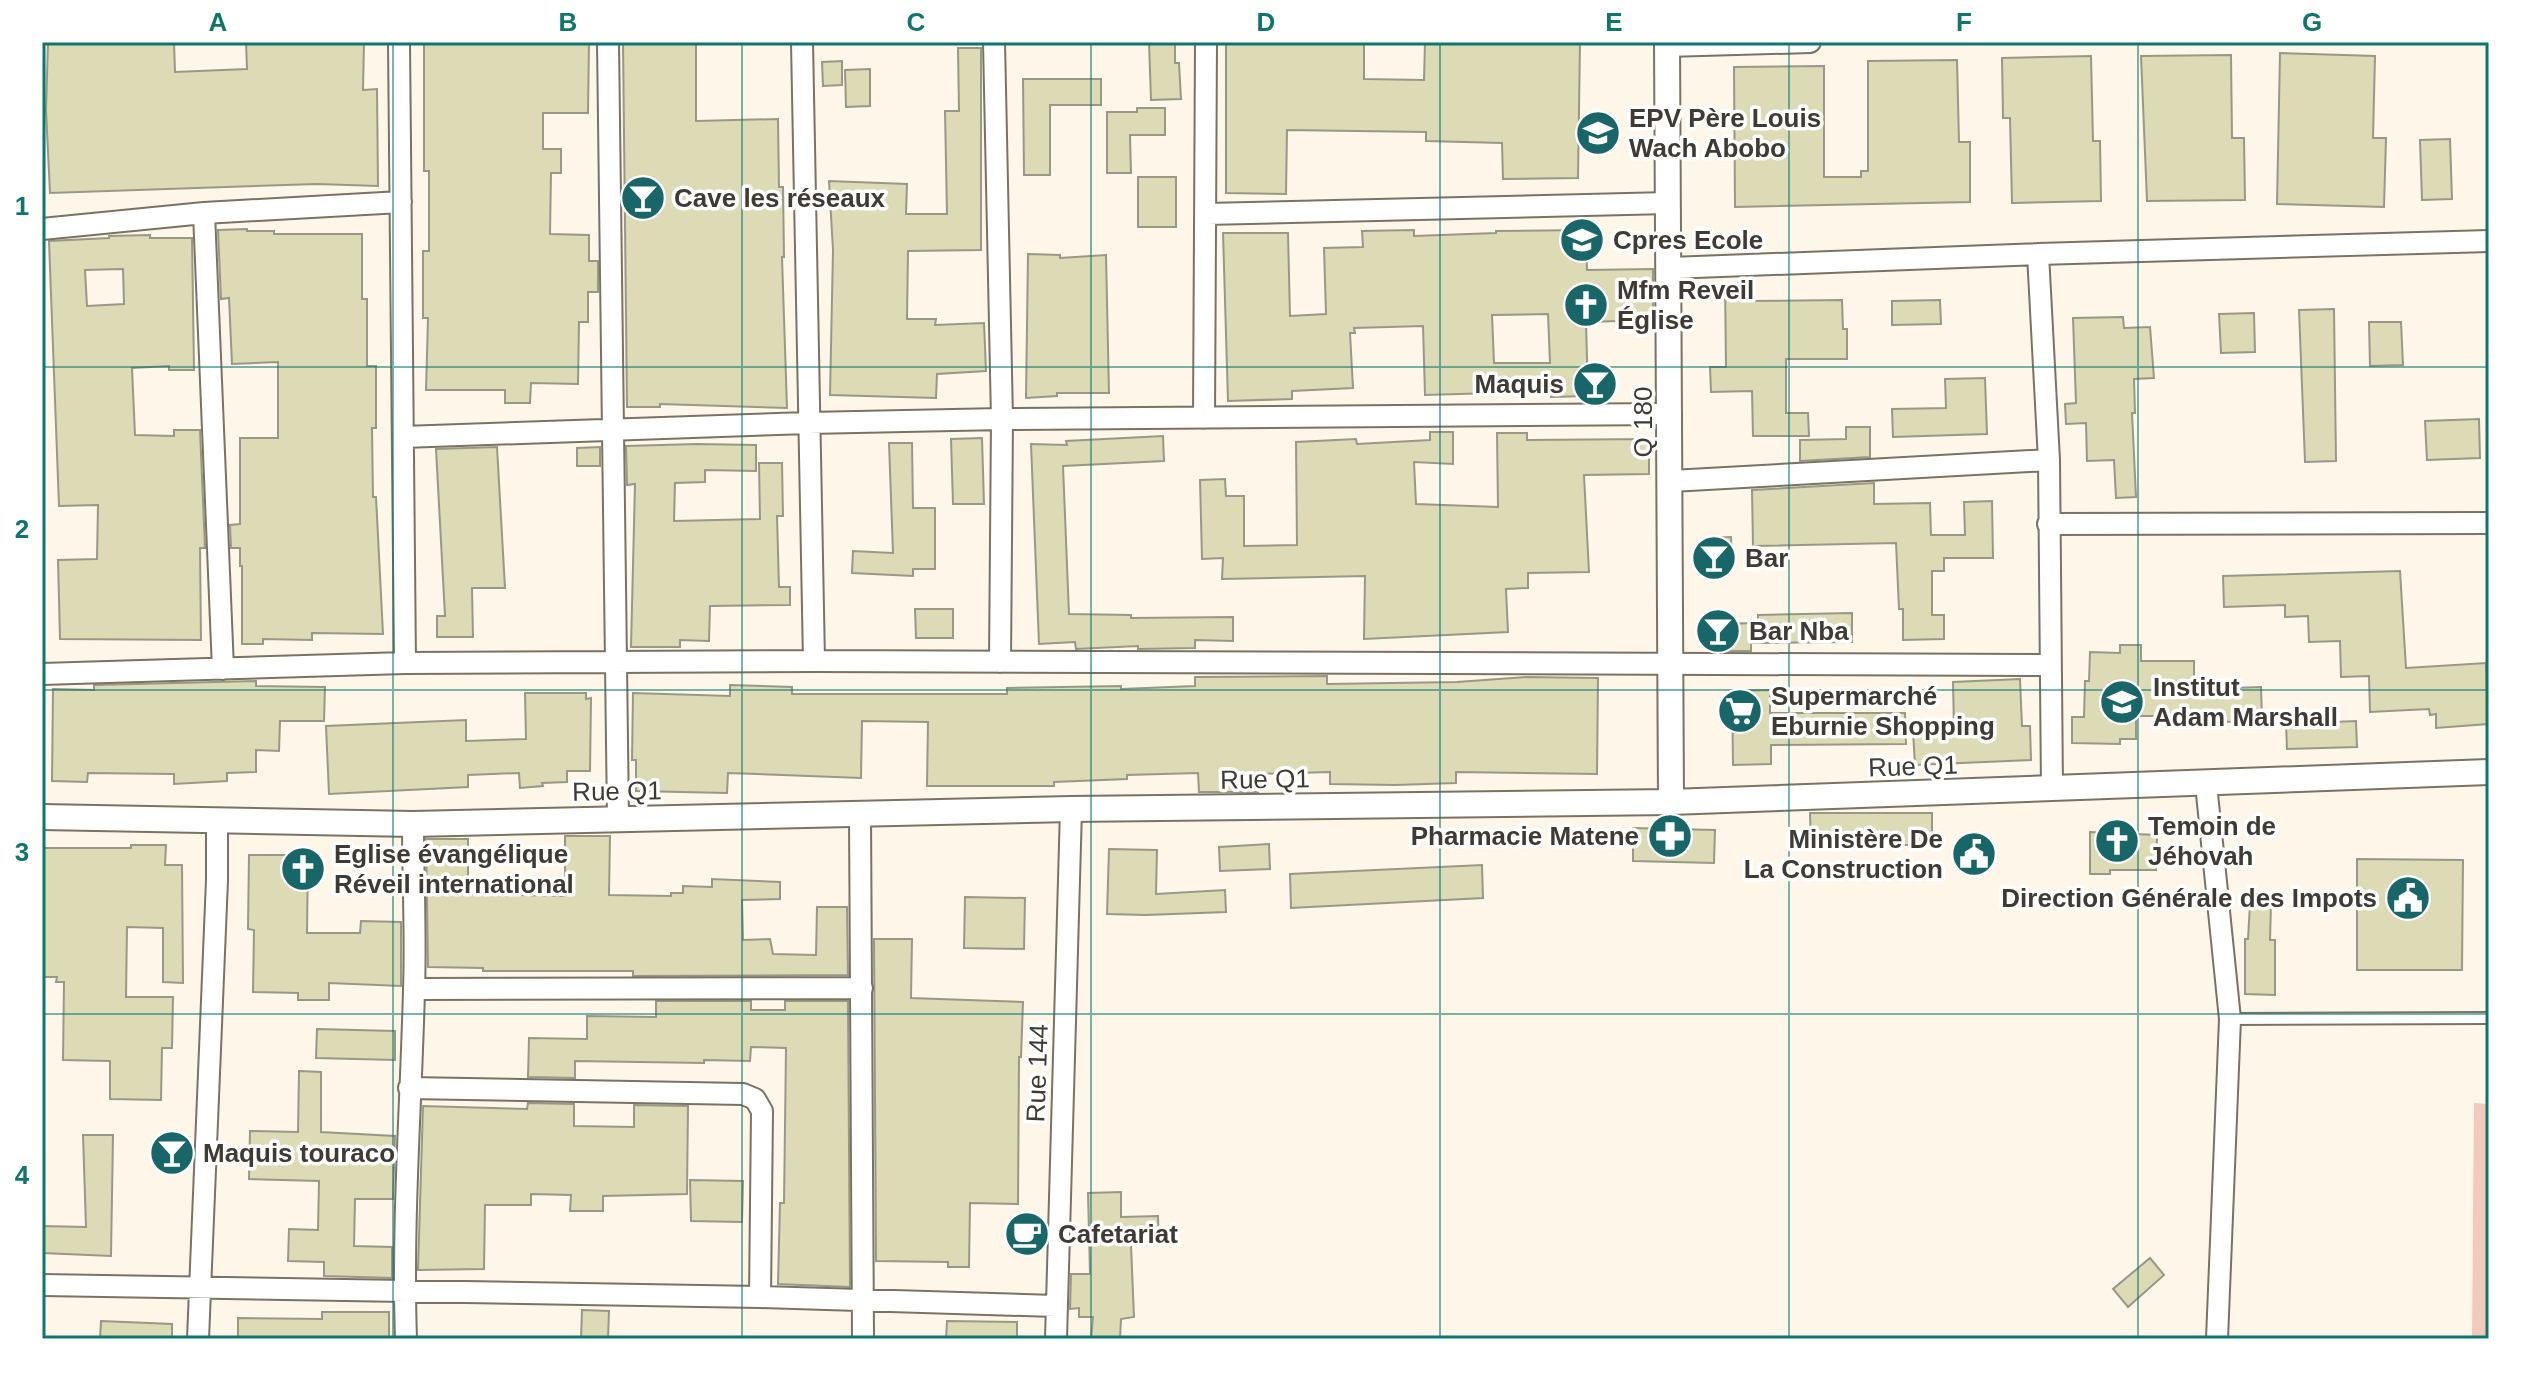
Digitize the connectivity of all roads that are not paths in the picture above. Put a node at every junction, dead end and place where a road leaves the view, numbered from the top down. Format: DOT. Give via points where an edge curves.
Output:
graph roads {
  1 [pos="399,42"];
  2 [pos="608,42"];
  3 [pos="802,42"];
  4 [pos="994,42"];
  5 [pos="1206,42"];
  6 [pos="1810,42"];
  7 [pos="1667,44"];
  8 [pos="401,202"];
  9 [pos="1668,203"];
  10 [pos="204,213"];
  11 [pos="1206,214"];
  12 [pos="42,229"];
  13 [pos="2489,241"];
  14 [pos="2038,254"];
  15 [pos="1670,268"];
  16 [pos="1671,414"];
  17 [pos="1204,418"];
  18 [pos="1002,419"];
  19 [pos="808,423"];
  20 [pos="613,429"];
  21 [pos="403,437"];
  22 [pos="2049,460"];
  23 [pos="1671,481"];
  24 [pos="2489,523"];
  25 [pos="2048,524"];
  26 [pos="814,661"];
  27 [pos="616,662"];
  28 [pos="1000,662"];
  29 [pos="405,663"];
  30 [pos="1672,664"];
  31 [pos="2050,665"];
  32 [pos="223,669"];
  33 [pos="42,674"];
  34 [pos="2489,772"];
  35 [pos="2206,784"];
  36 [pos="2052,789"];
  37 [pos="1671,802"];
  38 [pos="1071,809"];
  39 [pos="860,814"];
  40 [pos="42,817"];
  41 [pos="618,819"];
  42 [pos="217,820"];
  43 [pos="413,824"];
  44 [pos="862,988"];
  45 [pos="414,989"];
  46 [pos="2489,1018"];
  47 [pos="2230,1019"];
  48 [pos="409,1088"];
  49 [pos="42,1285"];
  50 [pos="199,1290"];
  51 [pos="404,1291"];
  52 [pos="760,1297"];
  53 [pos="864,1300"];
  54 [pos="1055,1306"];
  55 [pos="198,1339"];
  56 [pos="406,1339"];
  57 [pos="863,1339"];
  58 [pos="1056,1339"];
  59 [pos="2217,1339"];
  1 -- 8 [label="street"];
  2 -- 20 [label="street"];
  3 -- 19 [label="street"];
  4 -- 18 [label="street"];
  5 -- 11 [label="street"];
  6 -- 7 [label="street"];
  7 -- 9 [label="street, Q 180"];
  8 -- 10 [label="street"];
  8 -- 21 [label="street"];
  9 -- 11 [label="street"];
  9 -- 15 [label="street, Q 180"];
  10 -- 12 [label="street"];
  10 -- 32 [label="street"];
  11 -- 17 [label="street"];
  13 -- 14 [label="street"];
  14 -- 15 [label="street"];
  14 -- 22 [label="street"];
  15 -- 16 [label="street, Q 180"];
  16 -- 17 [label="street"];
  16 -- 23 [label="street, Q 180"];
  17 -- 18 [label="street"];
  18 -- 19 [label="street"];
  18 -- 28 [label="street"];
  19 -- 20 [label="street"];
  19 -- 26 [label="street"];
  20 -- 21 [label="street"];
  20 -- 27 [label="street"];
  21 -- 29 [label="street"];
  22 -- 23 [label="street"];
  22 -- 25 [label="street"];
  23 -- 30 [label="street, Q 180"];
  24 -- 25 [label="street"];
  25 -- 31 [label="street"];
  26 -- 27 [label="street"];
  26 -- 28 [label="street"];
  27 -- 29 [label="street"];
  27 -- 41 [label="street"];
  28 -- 30 [label="street"];
  29 -- 32 [label="street"];
  30 -- 31 [label="street"];
  30 -- 37 [label="street, Q 180"];
  31 -- 36 [label="street"];
  32 -- 33 [label="street"];
  34 -- 35 [label="street, Rue Q1"];
  35 -- 36 [label="street, Rue Q1"];
  35 -- 47 [label="street"];
  36 -- 37 [label="street, Rue Q1"];
  37 -- 38 [label="street, Rue Q1"];
  38 -- 39 [label="street, Rue Q1"];
  38 -- 54 [label="street, Rue 144"];
  39 -- 41 [label="street, Rue Q1"];
  39 -- 44 [label="street"];
  40 -- 42 [label="street, Rue Q1"];
  41 -- 43 [label="street, Rue Q1"];
  42 -- 43 [label="street, Rue Q1"];
  42 -- 50 [label="street"];
  43 -- 45 [label="street"];
  44 -- 45 [label="street"];
  44 -- 53 [label="street"];
  45 -- 48 [label="street"];
  46 -- 47 [label="lane"];
  47 -- 59 [label="street"];
  48 -- 51 [label="street"];
  48 -- 52 [label="street" via="743,1094 755,1099 762,1111"];
  49 -- 50 [label="street"];
  50 -- 51 [label="street"];
  50 -- 55 [label="street"];
  51 -- 52 [label="street"];
  51 -- 56 [label="street"];
  52 -- 53 [label="street"];
  53 -- 54 [label="street"];
  53 -- 57 [label="street"];
  54 -- 58 [label="street, Rue 144"];
}
